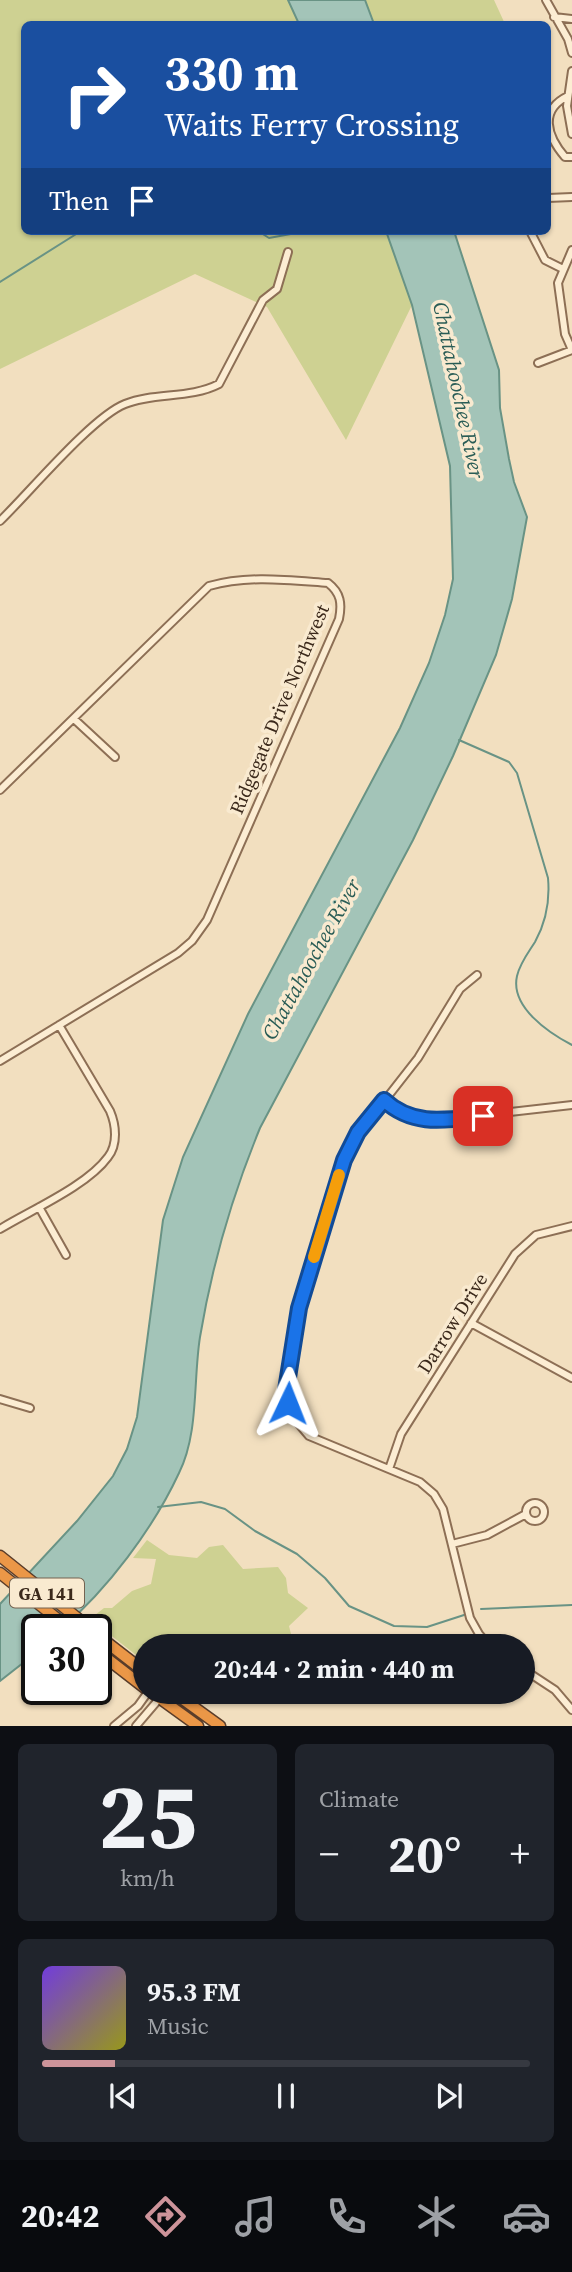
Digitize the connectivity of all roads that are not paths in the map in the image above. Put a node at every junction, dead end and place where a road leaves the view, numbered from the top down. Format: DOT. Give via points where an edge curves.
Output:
graph roads {
  1 [pos="546,0"];
  2 [pos="554,17"];
  3 [pos="572,19"];
  4 [pos="572,53"];
  5 [pos="572,71"];
  6 [pos="571,79"];
  7 [pos="568,96"];
  8 [pos="551,109"];
  9 [pos="551,134"];
  10 [pos="572,134"];
  11 [pos="572,157"];
  12 [pos="572,197"];
  13 [pos="551,198"];
  14 [pos="532,235"];
  15 [pos="572,250"];
  16 [pos="288,252"];
  17 [pos="563,269"];
  18 [pos="572,350"];
  19 [pos="538,363"];
  20 [pos="0,521"];
  21 [pos="74,719"];
  22 [pos="115,757"];
  23 [pos="0,790"];
  24 [pos="477,975"];
  25 [pos="59,1025"];
  26 [pos="0,1061"];
  27 [pos="384,1100"];
  28 [pos="572,1105"];
  29 [pos="38,1207"];
  30 [pos="572,1226"];
  31 [pos="0,1229"];
  32 [pos="66,1255"];
  33 [pos="471,1323"];
  34 [pos="572,1378"];
  35 [pos="0,1399"];
  36 [pos="30,1408"];
  37 [pos="389,1469"];
  38 [pos="526,1514"];
  39 [pos="452,1544"];
  40 [pos="1,1557"];
  41 [pos="0,1573"];
  42 [pos="51,1614"];
  43 [pos="72,1614"];
  44 [pos="479,1634"];
  45 [pos="112,1646"];
  46 [pos="112,1662"];
  47 [pos="133,1662"];
  48 [pos="535,1677"];
  49 [pos="133,1678"];
  50 [pos="140,1704"];
  51 [pos="147,1704"];
  52 [pos="168,1704"];
  53 [pos="190,1704"];
  54 [pos="572,1710"];
  55 [pos="114,1726"];
  56 [pos="136,1726"];
  57 [pos="198,1726"];
  58 [pos="220,1726"];
  1 -- 2 [label="street"];
  2 -- 3 [label="street"];
  2 -- 4 [label="street"];
  5 -- 6 [label="street"];
  6 -- 7 [label="street"];
  7 -- 8 [label="street"];
  7 -- 10 [label="street"];
  9 -- 11 [label="street" via="565,157"];
  12 -- 13 [label="street"];
  14 -- 17 [label="street" via="545,260"];
  15 -- 17 [label="street"];
  16 -- 20 [label="street" via="277,289 263,300 219,384 122,405 97,422"];
  17 -- 18 [label="street" via="558,283 560,306"];
  18 -- 19 [label="street"];
  21 -- 22 [label="street"];
  21 -- 23 [label="street, Ridgegate Drive Northwest"];
  21 -- 25 [label="street, Ridgegate Drive Northwest" via="209,586 250,578 328,583 341,601 339,619 207,920 178,953"];
  24 -- 27 [label="street" via="460,989 418,1058"];
  25 -- 26 [label="street, Ridgegate Drive Northwest"];
  25 -- 29 [label="street" via="110,1111 115,1140 110,1156 91,1174"];
  27 -- 28 [label="street" via="405,1116 429,1121"];
  27 -- 37 [label="street" via="358,1132 344,1160 299,1308 286,1390 292,1416 309,1436"];
  29 -- 31 [label="street"];
  29 -- 32 [label="street"];
  30 -- 33 [label="street, Darrow Drive" via="544,1231 521,1247"];
  33 -- 34 [label="street"];
  33 -- 37 [label="street, Darrow Drive" via="401,1434"];
  35 -- 36 [label="street"];
  37 -- 39 [label="street" via="420,1482 434,1494"];
  38 -- 39 [label="street" via="487,1535"];
  39 -- 44 [label="street" via="470,1618"];
  40 -- 43 [label="highway, GA 141"];
  41 -- 42 [label="highway, GA 141"];
  45 -- 47 [label="highway, GA 141"];
  46 -- 49 [label="highway"];
  48 -- 54 [label="street" via="555,1690"];
  50 -- 55 [label="street"];
  51 -- 56 [label="street"];
  52 -- 57 [label="highway"];
  53 -- 58 [label="highway"];
}
